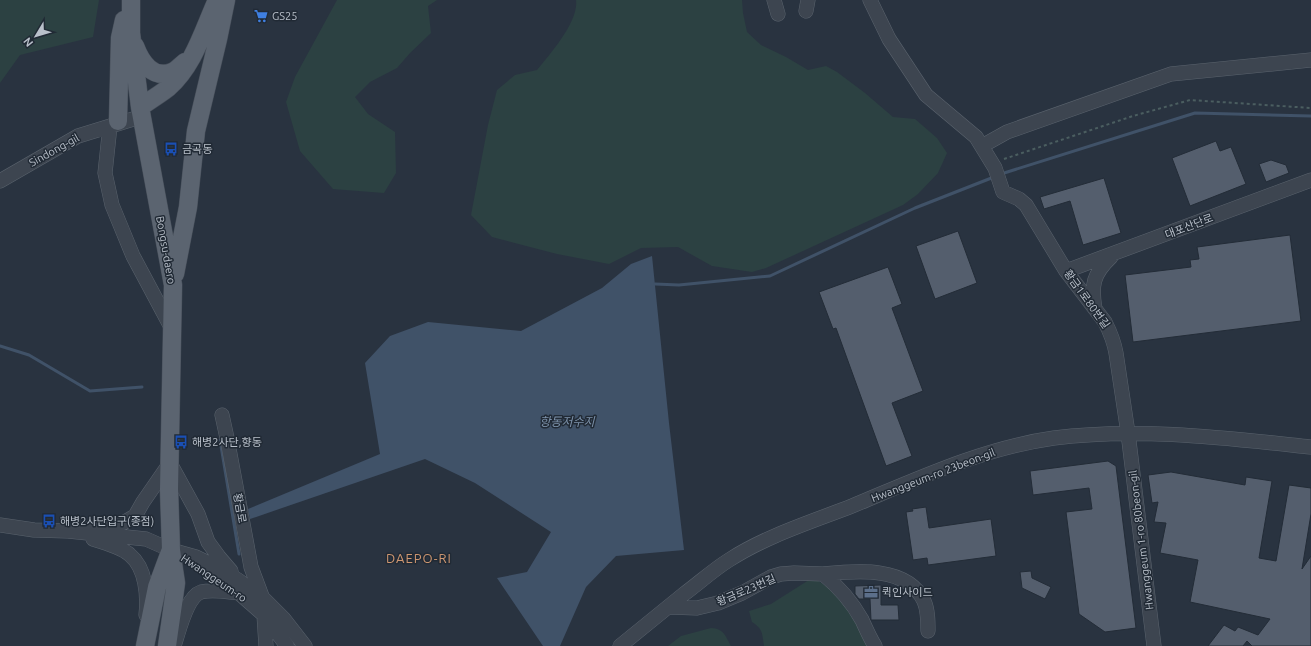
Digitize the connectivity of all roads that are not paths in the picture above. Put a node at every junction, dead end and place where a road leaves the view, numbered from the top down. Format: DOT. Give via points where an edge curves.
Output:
graph roads {
  1 [pos="128,0"];
  2 [pos="132,0"];
  3 [pos="216,0"];
  4 [pos="226,0"];
  5 [pos="774,0"];
  6 [pos="870,0"];
  7 [pos="778,14"];
  8 [pos="222,18"];
  9 [pos="131,33"];
  10 [pos="193,55"];
  11 [pos="1311,60"];
  12 [pos="141,111"];
  13 [pos="114,123"];
  14 [pos="982,146"];
  15 [pos="1311,180"];
  16 [pos="0,181"];
  17 [pos="1114,254"];
  18 [pos="1066,271"];
  19 [pos="173,285"];
  20 [pos="1095,310"];
  21 [pos="172,329"];
  22 [pos="222,414"];
  23 [pos="1128,433"];
  24 [pos="1311,447"];
  25 [pos="170,463"];
  26 [pos="0,525"];
  27 [pos="68,532"];
  28 [pos="170,550"];
  29 [pos="823,574"];
  30 [pos="239,587"];
  31 [pos="264,599"];
  32 [pos="669,607"];
  33 [pos="264,616"];
  34 [pos="928,631"];
  35 [pos="144,646"];
  36 [pos="167,646"];
  37 [pos="174,646"];
  38 [pos="266,646"];
  39 [pos="287,646"];
  40 [pos="305,646"];
  41 [pos="620,646"];
  42 [pos="875,646"];
  43 [pos="1154,646"];
  1 -- 13 [label="main road" via="120,38"];
  2 -- 9 [label="main road, Bongsu-daero"];
  3 -- 10 [label="main road"];
  4 -- 8 [label="main road"];
  5 -- 7 [label="street"];
  6 -- 14 [label="street" via="889,38 926,95 976,137"];
  8 -- 12 [label="main road" via="206,50 187,76 166,98"];
  8 -- 19 [label="main road" via="196,131 188,207"];
  9 -- 10 [label="main road" via="139,56 146,66 157,72 166,74 174,71"];
  9 -- 12 [label="main road, Bongsu-daero"];
  10 -- 12 [label="main road" via="182,73"];
  11 -- 14 [label="street" via="1170,74 1007,132"];
  12 -- 13 [label="street, Sindong-gil"];
  12 -- 19 [label="main road, Bongsu-daero"];
  13 -- 16 [label="street, Sindong-gil" via="78,136"];
  13 -- 21 [label="street" via="105,173 112,205 133,256"];
  14 -- 18 [label="street, 황금1로80번길" via="1001,188 1006,194 1026,205"];
  15 -- 17 [label="street, 대포산단로"];
  17 -- 18 [label="street, 대포산단로"];
  17 -- 20 [label="street" via="1099,270 1094,280"];
  18 -- 20 [label="street, 황금1로80번길"];
  19 -- 21 [label="main road, Bongsu-daero"];
  20 -- 23 [label="street, 황금1로80번길" via="1105,322 1114,340"];
  21 -- 25 [label="main road, Bongsu-daero"];
  22 -- 31 [label="street, 황금로" via="251,567"];
  23 -- 24 [label="street, Hwanggeum-ro 23beon-gil"];
  23 -- 32 [label="street, Hwanggeum-ro 23beon-gil" via="1052,438 997,450 938,471 747,550 713,572"];
  23 -- 43 [label="street, Hwanggeum 1-ro 80beon-gil"];
  25 -- 27 [label="street" via="135,516 123,523"];
  25 -- 28 [label="main road, Bongsu-daero"];
  25 -- 30 [label="street" via="198,514 208,542"];
  26 -- 27 [label="street"];
  27 -- 28 [label="street, Hwanggeum-ro" via="146,539"];
  27 -- 35 [label="street" via="106,543 130,554 141,569 145,583 146,608"];
  28 -- 30 [label="street, Hwanggeum-ro" via="196,557 219,568"];
  28 -- 35 [label="main road, Bongsu-daero" via="157,587"];
  28 -- 36 [label="main road, Bongsu-daero" via="176,583"];
  29 -- 32 [label="street, 황금로23번길" via="782,574 718,603 697,608"];
  29 -- 34 [label="street, 황금로23번길" via="874,572 904,581 912,586 923,600"];
  29 -- 42 [label="street" via="848,599"];
  30 -- 31 [label="street, Hwanggeum-ro"];
  30 -- 33 [label="street, Hwanggeum-ro"];
  30 -- 37 [label="street" via="200,593 192,598"];
  31 -- 40 [label="street, Hwanggeum-ro"];
  32 -- 41 [label="street, Hwanggeum-ro 23beon-gil"];
  33 -- 38 [label="street"];
  33 -- 39 [label="street, Hwanggeum-ro"];
}
